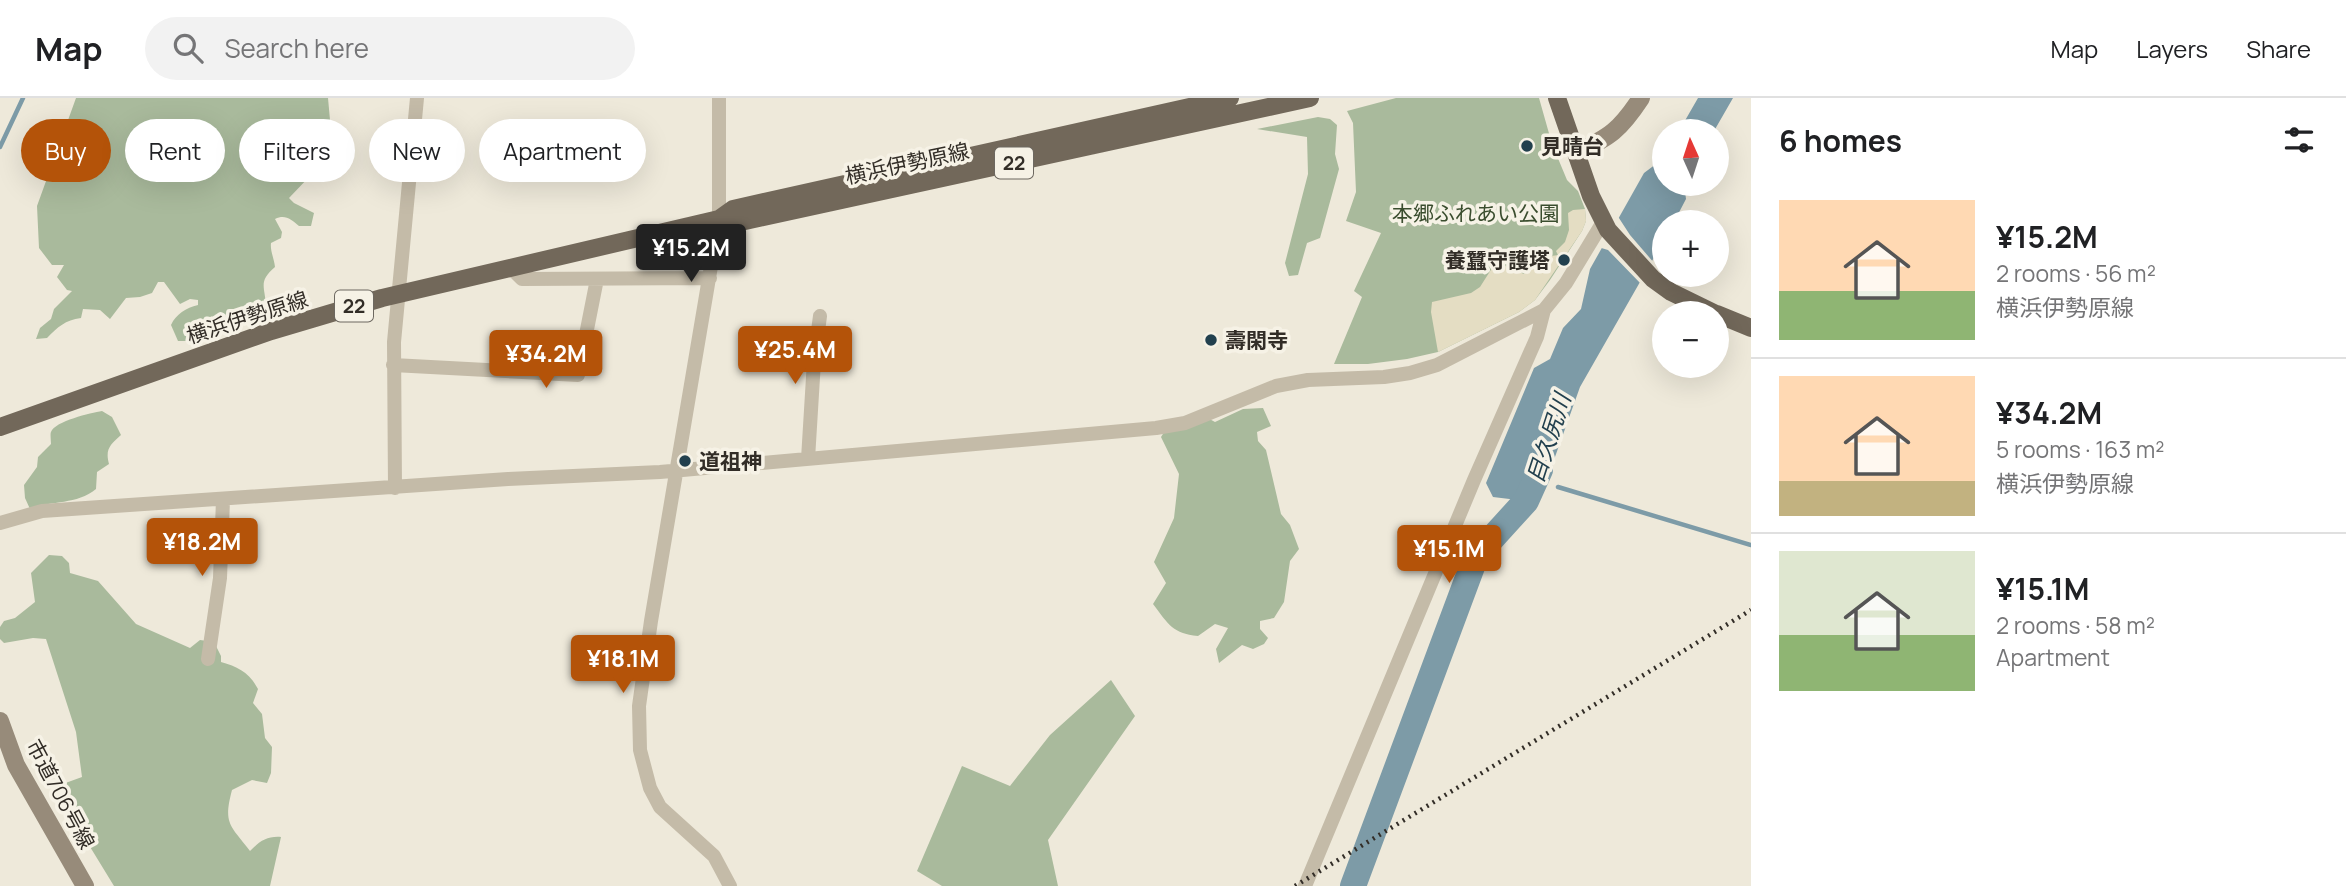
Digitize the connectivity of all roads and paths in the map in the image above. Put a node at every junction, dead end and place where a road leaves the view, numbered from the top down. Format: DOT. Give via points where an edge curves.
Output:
graph roads {
  1 [pos="417,98"];
  2 [pos="719,98"];
  3 [pos="1230,98"];
  4 [pos="1310,98"];
  5 [pos="1557,98"];
  6 [pos="1641,98"];
  7 [pos="1576,153"];
  8 [pos="719,219"];
  9 [pos="1604,223"];
  10 [pos="510,267"];
  11 [pos="710,278"];
  12 [pos="597,279"];
  13 [pos="397,293"];
  14 [pos="1689,301"];
  15 [pos="1544,310"];
  16 [pos="820,316"];
  17 [pos="1729,319"];
  18 [pos="1751,328"];
  19 [pos="393,365"];
  20 [pos="0,427"];
  21 [pos="808,459"];
  22 [pos="675,471"];
  23 [pos="396,488"];
  24 [pos="223,500"];
  25 [pos="0,523"];
  26 [pos="208,659"];
  27 [pos="0,721"];
  28 [pos="85,886"];
  29 [pos="730,886"];
  30 [pos="1305,886"];
  1 -- 13 [label="street"];
  2 -- 8 [label="street"];
  3 -- 8 [label="main road, 横浜伊勢原線 / 22" via="733,209"];
  4 -- 8 [label="main road, 横浜伊勢原線 / 22" via="736,223"];
  5 -- 7 [label="main road"];
  6 -- 7 [label="street" via="1619,129"];
  7 -- 9 [label="main road"];
  8 -- 10 [label="main road, 横浜伊勢原線 / 22"];
  8 -- 11 [label="street"];
  9 -- 14 [label="main road" via="1650,276"];
  9 -- 15 [label="street"];
  10 -- 12 [label="street" via="522,279"];
  10 -- 13 [label="main road, 横浜伊勢原線 / 22"];
  11 -- 12 [label="street"];
  11 -- 22 [label="street"];
  12 -- 19 [label="street" via="578,375"];
  13 -- 19 [label="street"];
  13 -- 20 [label="main road, 横浜伊勢原線 / 22" via="271,331"];
  15 -- 21 [label="street" via="1437,365 1384,377 1276,386 1185,423"];
  15 -- 30 [label="street" via="1537,337"];
  16 -- 21 [label="street"];
  17 -- 18 [label="main road"];
  19 -- 23 [label="street"];
  21 -- 22 [label="street"];
  22 -- 23 [label="street"];
  22 -- 29 [label="street" via="639,706 640,750 660,807 714,856"];
  23 -- 24 [label="street"];
  24 -- 25 [label="street" via="42,511"];
  24 -- 26 [label="street" via="220,578"];
  27 -- 28 [label="street, 市道706号線" via="16,765"];
}
